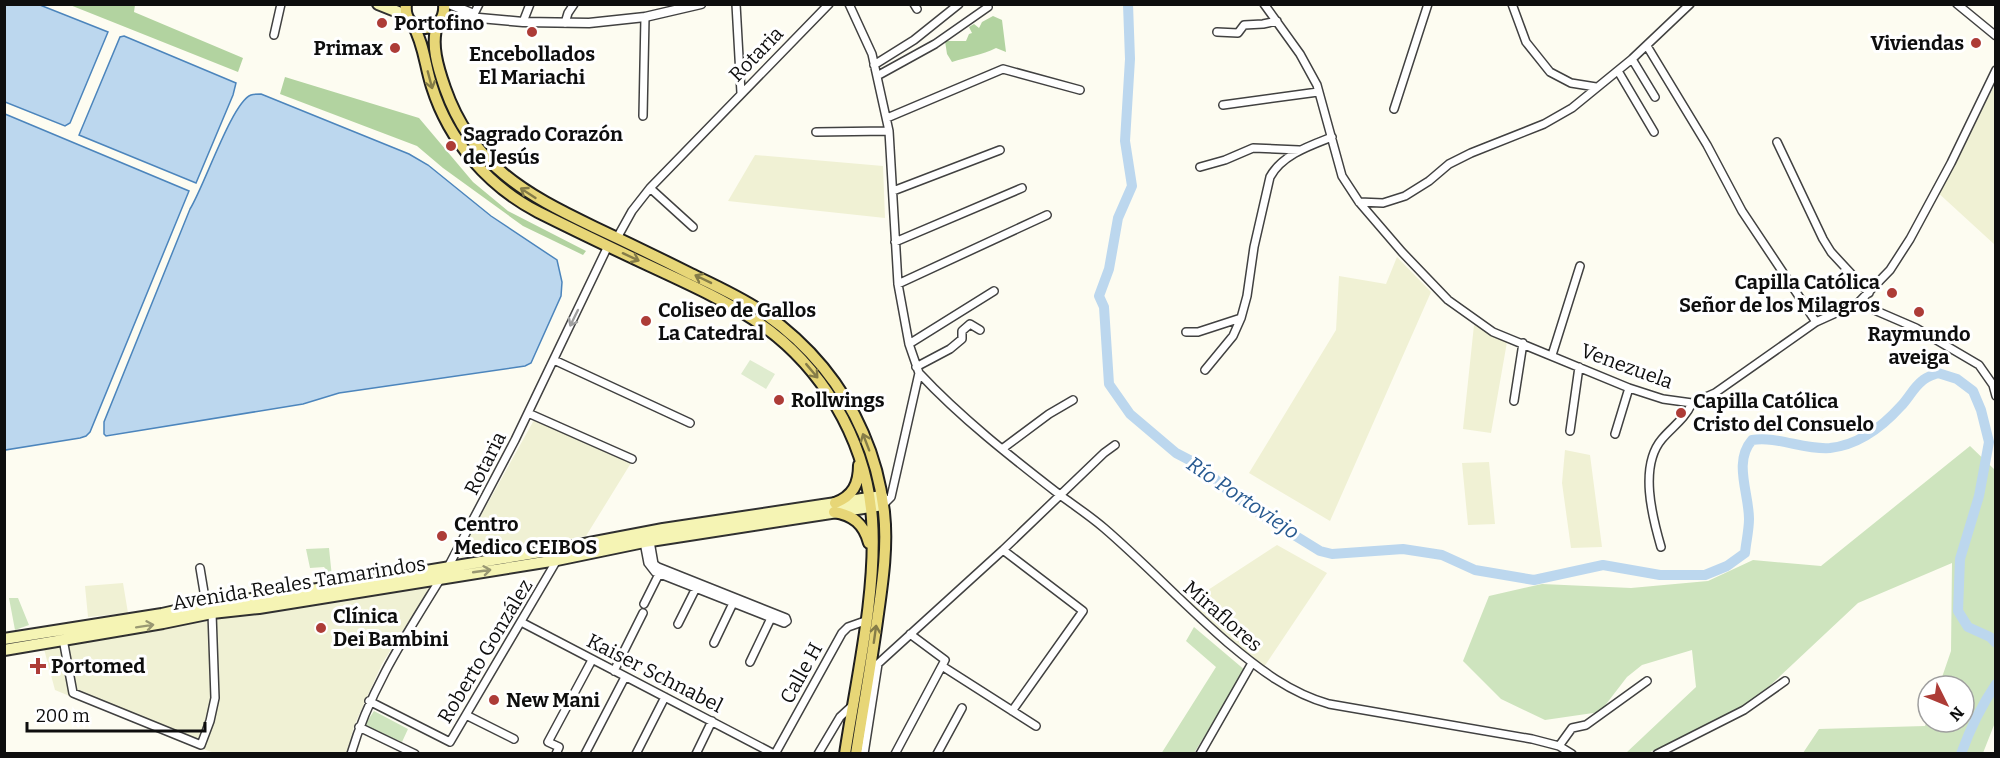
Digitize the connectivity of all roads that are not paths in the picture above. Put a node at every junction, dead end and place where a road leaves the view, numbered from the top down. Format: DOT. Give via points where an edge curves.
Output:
graph roads {
  1 [pos="281,4"];
  2 [pos="378,4"];
  3 [pos="406,4"];
  4 [pos="444,4"];
  5 [pos="449,4"];
  6 [pos="479,4"];
  7 [pos="530,4"];
  8 [pos="574,4"];
  9 [pos="700,4"];
  10 [pos="736,4"];
  11 [pos="829,4"];
  12 [pos="849,4"];
  13 [pos="959,4"];
  14 [pos="1264,4"];
  15 [pos="1428,4"];
  16 [pos="1512,4"];
  17 [pos="1690,4"];
  18 [pos="1962,6"];
  19 [pos="988,7"];
  20 [pos="474,14"];
  21 [pos="645,17"];
  22 [pos="501,20"];
  23 [pos="1277,21"];
  24 [pos="523,22"];
  25 [pos="411,23"];
  26 [pos="438,23"];
  27 [pos="565,23"];
  28 [pos="1217,32"];
  29 [pos="274,35"];
  30 [pos="1995,36"];
  31 [pos="1647,46"];
  32 [pos="1632,59"];
  33 [pos="874,65"];
  34 [pos="1995,70"];
  35 [pos="1618,72"];
  36 [pos="877,76"];
  37 [pos="1596,87"];
  38 [pos="1080,90"];
  39 [pos="1318,92"];
  40 [pos="741,93"];
  41 [pos="1655,97"];
  42 [pos="1223,105"];
  43 [pos="1394,110"];
  44 [pos="643,116"];
  45 [pos="886,118"];
  46 [pos="889,131"];
  47 [pos="816,132"];
  48 [pos="1654,132"];
  49 [pos="1332,137"];
  50 [pos="1777,142"];
  51 [pos="1000,150"];
  52 [pos="1299,150"];
  53 [pos="1200,167"];
  54 [pos="650,188"];
  55 [pos="1022,188"];
  56 [pos="893,191"];
  57 [pos="1359,202"];
  58 [pos="1047,215"];
  59 [pos="693,227"];
  60 [pos="617,238"];
  61 [pos="895,242"];
  62 [pos="608,246"];
  63 [pos="1580,266"];
  64 [pos="898,284"];
  65 [pos="994,291"];
  66 [pos="1869,293"];
  67 [pos="1858,303"];
  68 [pos="1240,318"];
  69 [pos="1816,322"];
  70 [pos="980,330"];
  71 [pos="1186,332"];
  72 [pos="1523,343"];
  73 [pos="909,344"];
  74 [pos="1552,355"];
  75 [pos="554,360"];
  76 [pos="1579,367"];
  77 [pos="917,370"];
  78 [pos="1205,370"];
  79 [pos="1629,387"];
  80 [pos="1995,394"];
  81 [pos="1073,400"];
  82 [pos="1514,401"];
  83 [pos="1692,403"];
  84 [pos="528,413"];
  85 [pos="690,423"];
  86 [pos="1570,431"];
  87 [pos="1616,434"];
  88 [pos="1115,445"];
  89 [pos="1002,449"];
  90 [pos="858,453"];
  91 [pos="632,459"];
  92 [pos="1060,495"];
  93 [pos="883,500"];
  94 [pos="870,502"];
  95 [pos="835,508"];
  96 [pos="647,542"];
  97 [pos="1660,547"];
  98 [pos="1003,550"];
  99 [pos="557,560"];
  100 [pos="448,566"];
  101 [pos="871,566"];
  102 [pos="200,568"];
  103 [pos="660,571"];
  104 [pos="442,578"];
  105 [pos="697,586"];
  106 [pos="734,601"];
  107 [pos="270,602"];
  108 [pos="644,604"];
  109 [pos="209,608"];
  110 [pos="643,613"];
  111 [pos="866,621"];
  112 [pos="521,622"];
  113 [pos="678,624"];
  114 [pos="910,634"];
  115 [pos="42,638"];
  116 [pos="4,639"];
  117 [pos="63,639"];
  118 [pos="714,643"];
  119 [pos="4,650"];
  120 [pos="592,660"];
  121 [pos="750,662"];
  122 [pos="1252,663"];
  123 [pos="942,666"];
  124 [pos="874,668"];
  125 [pos="614,671"];
  126 [pos="625,676"];
  127 [pos="1647,681"];
  128 [pos="1785,681"];
  129 [pos="665,697"];
  130 [pos="369,701"];
  131 [pos="853,705"];
  132 [pos="962,708"];
  133 [pos="1012,711"];
  134 [pos="466,715"];
  135 [pos="712,721"];
  136 [pos="836,722"];
  137 [pos="849,726"];
  138 [pos="1036,726"];
  139 [pos="359,727"];
  140 [pos="514,740"];
  141 [pos="1559,746"];
  142 [pos="351,753"];
  143 [pos="415,753"];
  144 [pos="556,753"];
  145 [pos="585,753"];
  146 [pos="636,753"];
  147 [pos="696,753"];
  148 [pos="775,753"];
  149 [pos="818,753"];
  150 [pos="845,753"];
  151 [pos="856,753"];
  152 [pos="864,753"];
  153 [pos="895,753"];
  154 [pos="937,753"];
  155 [pos="1200,753"];
  156 [pos="1572,753"];
  157 [pos="1657,753"];
  1 -- 29 [label="street"];
  2 -- 25 [label="main road" via="398,12"];
  3 -- 25 [label="main road"];
  4 -- 26 [label="main road" via="444,14"];
  5 -- 20 [label="street"];
  6 -- 20 [label="street"];
  7 -- 24 [label="street"];
  8 -- 27 [label="street"];
  9 -- 21 [label="street"];
  10 -- 40 [label="street"];
  11 -- 40 [label="street, Rotaria"];
  12 -- 33 [label="street"];
  13 -- 33 [label="street" via="914,40"];
  14 -- 23 [label="street, Venezuela"];
  15 -- 43 [label="street"];
  16 -- 37 [label="street" via="1526,42 1550,72 1571,83"];
  17 -- 31 [label="street"];
  18 -- 30 [label="street"];
  19 -- 36 [label="street" via="920,54"];
  20 -- 22 [label="street"];
  21 -- 27 [label="street"];
  21 -- 44 [label="street"];
  22 -- 24 [label="street"];
  22 -- 26 [label="street" via="457,16"];
  23 -- 28 [label="street" via="1244,25 1238,33"];
  23 -- 39 [label="street, Venezuela" via="1300,54"];
  24 -- 27 [label="street"];
  25 -- 26 [label="main road" via="423,28"];
  25 -- 62 [label="main road, one-way" via="419,36 438,104 472,160 521,203"];
  60 -- 26 [label="main road, one-way" via="530,194 502,174 481,152 460,122 442,79 435,43"];
  31 -- 32 [label="street"];
  31 -- 69 [label="street" via="1742,211"];
  32 -- 35 [label="street"];
  32 -- 41 [label="street"];
  33 -- 36 [label="street"];
  34 -- 66 [label="street, Venezuela" via="1910,239"];
  35 -- 37 [label="street"];
  35 -- 48 [label="street"];
  36 -- 45 [label="street"];
  37 -- 57 [label="street" via="1572,108 1544,124 1449,164 1405,196 1383,203"];
  38 -- 45 [label="street" via="1003,69"];
  39 -- 42 [label="street"];
  39 -- 49 [label="street, Venezuela"];
  40 -- 54 [label="street, Rotaria"];
  45 -- 46 [label="street"];
  46 -- 47 [label="street"];
  46 -- 56 [label="street"];
  49 -- 52 [label="street"];
  49 -- 57 [label="street, Venezuela" via="1342,176"];
  50 -- 66 [label="street" via="1823,239"];
  51 -- 56 [label="street"];
  52 -- 53 [label="street" via="1253,148"];
  52 -- 68 [label="street" via="1275,168 1270,177"];
  54 -- 59 [label="street"];
  54 -- 60 [label="street, Rotaria"];
  55 -- 61 [label="street"];
  56 -- 61 [label="street"];
  57 -- 72 [label="street, Venezuela" via="1448,300 1493,332"];
  58 -- 64 [label="street"];
  93 -- 60 [label="main road, one-way" via="868,446 853,411 810,351 780,324 743,300"];
  61 -- 64 [label="street"];
  62 -- 75 [label="street, Rotaria, one-way"];
  62 -- 90 [label="main road, one-way" via="720,300 775,334 820,381"];
  63 -- 74 [label="street"];
  64 -- 73 [label="street"];
  65 -- 73 [label="street"];
  66 -- 67 [label="street, Venezuela"];
  67 -- 69 [label="street, Venezuela"];
  67 -- 80 [label="street" via="1917,328 1979,365"];
  68 -- 71 [label="street" via="1198,332"];
  68 -- 78 [label="street" via="1233,336"];
  69 -- 83 [label="street, Venezuela" via="1715,393"];
  70 -- 77 [label="street" via="970,324 962,331 962,339"];
  72 -- 74 [label="street, Venezuela"];
  72 -- 82 [label="street"];
  73 -- 77 [label="street"];
  74 -- 76 [label="street, Venezuela"];
  75 -- 84 [label="street, Rotaria"];
  75 -- 85 [label="street"];
  76 -- 79 [label="street, Venezuela"];
  76 -- 86 [label="street"];
  77 -- 89 [label="street, Miraflores"];
  77 -- 93 [label="street" via="891,497"];
  79 -- 83 [label="street, Venezuela" via="1663,399"];
  79 -- 87 [label="street"];
  81 -- 89 [label="street"];
  83 -- 97 [label="street" via="1662,438 1648,467"];
  84 -- 91 [label="street"];
  84 -- 100 [label="street, Rotaria"];
  88 -- 92 [label="street"];
  89 -- 92 [label="street, Miraflores"];
  90 -- 94 [label="main road"];
  90 -- 95 [label="main road" via="856,485"];
  92 -- 98 [label="street"];
  92 -- 122 [label="street, Miraflores" via="1102,526"];
  93 -- 94 [label="main road, Avenida Reales Tamarindos"];
  124 -- 93 [label="main road, one-way" via="884,566"];
  94 -- 95 [label="main road, Avenida Reales Tamarindos"];
  94 -- 101 [label="main road"];
  95 -- 96 [label="main road, Avenida Reales Tamarindos"];
  95 -- 100 [label="main road, Avenida Reales Tamarindos" via="663,529"];
  95 -- 101 [label="main road" via="863,528"];
  96 -- 99 [label="main road, Avenida Reales Tamarindos"];
  96 -- 103 [label="street" via="649,566"];
  98 -- 114 [label="street"];
  98 -- 133 [label="street" via="1083,611"];
  104 -- 99 [label="main road, Avenida Reales Tamarindos, one-way"];
  99 -- 112 [label="street, Roberto González"];
  100 -- 104 [label="street, Rotaria"];
  100 -- 107 [label="main road, Avenida Reales Tamarindos"];
  101 -- 111 [label="main road"];
  102 -- 109 [label="street"];
  103 -- 105 [label="street"];
  103 -- 108 [label="street"];
  104 -- 107 [label="main road, Avenida Reales Tamarindos"];
  104 -- 130 [label="street, Rotaria"];
  105 -- 106 [label="street"];
  105 -- 113 [label="street"];
  106 -- 118 [label="street"];
  106 -- 121 [label="street" via="772,616"];
  107 -- 109 [label="main road, Avenida Reales Tamarindos"];
  109 -- 115 [label="main road, Avenida Reales Tamarindos"];
  117 -- 109 [label="main road, Avenida Reales Tamarindos, one-way" via="164,623"];
  109 -- 117 [label="street" via="215,699 201,745 73,693"];
  110 -- 125 [label="street"];
  111 -- 131 [label="main road"];
  111 -- 148 [label="street, Calle H" via="842,633"];
  112 -- 120 [label="street, Kaiser Schnabel"];
  112 -- 134 [label="street, Roberto González"];
  114 -- 123 [label="street" via="945,660"];
  114 -- 124 [label="street"];
  115 -- 116 [label="main road, Avenida Reales Tamarindos"];
  115 -- 117 [label="main road, Avenida Reales Tamarindos"];
  115 -- 119 [label="main road, Avenida Reales Tamarindos"];
  120 -- 125 [label="street, Kaiser Schnabel"];
  120 -- 144 [label="street" via="548,742 559,747"];
  122 -- 141 [label="street, Miraflores" via="1297,691 1329,704"];
  122 -- 155 [label="street"];
  123 -- 133 [label="street"];
  123 -- 153 [label="street"];
  124 -- 151 [label="main road"];
  124 -- 152 [label="street"];
  125 -- 126 [label="street, Kaiser Schnabel"];
  126 -- 129 [label="street, Kaiser Schnabel"];
  126 -- 145 [label="street"];
  127 -- 141 [label="street" via="1586,726 1572,728"];
  128 -- 157 [label="street" via="1743,710"];
  129 -- 135 [label="street, Kaiser Schnabel"];
  129 -- 146 [label="street"];
  130 -- 134 [label="street, Roberto González" via="450,742"];
  130 -- 139 [label="street, Rotaria"];
  131 -- 136 [label="street"];
  131 -- 137 [label="main road"];
  132 -- 154 [label="street"];
  133 -- 138 [label="street"];
  134 -- 140 [label="street"];
  135 -- 147 [label="street"];
  135 -- 148 [label="street, Kaiser Schnabel"];
  136 -- 137 [label="street"];
  136 -- 149 [label="street"];
  137 -- 150 [label="main road"];
  139 -- 142 [label="street, Rotaria"];
  139 -- 143 [label="street"];
  141 -- 156 [label="street, Miraflores"];
}
